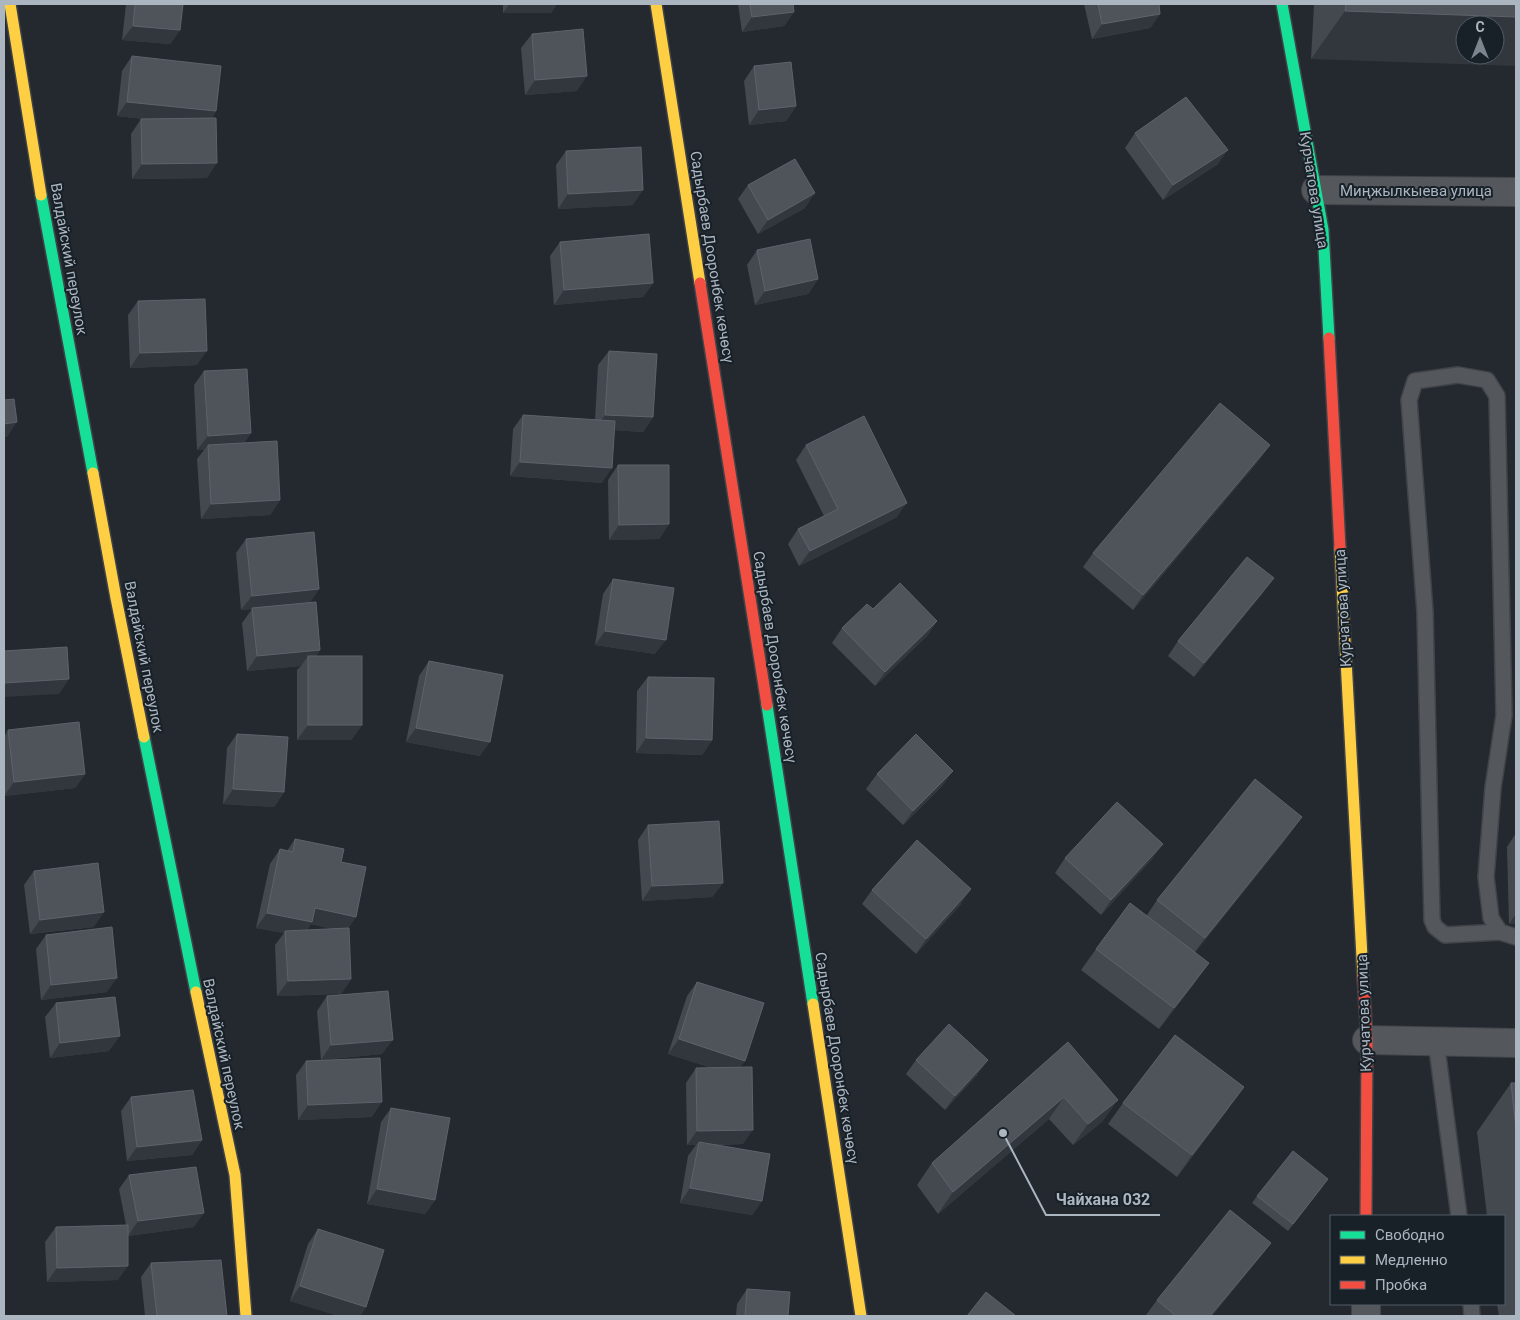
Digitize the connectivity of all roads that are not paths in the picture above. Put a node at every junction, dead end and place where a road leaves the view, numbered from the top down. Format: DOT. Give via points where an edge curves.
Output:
graph roads {
  1 [pos="10,4"];
  2 [pos="656,4"];
  3 [pos="1282,4"];
  4 [pos="1316,190"];
  5 [pos="1516,192"];
  6 [pos="1500,932"];
  7 [pos="1516,937"];
  8 [pos="1367,1040"];
  9 [pos="1436,1041"];
  10 [pos="1516,1043"];
  11 [pos="1366,1215"];
  12 [pos="1459,1215"];
  13 [pos="246,1316"];
  14 [pos="861,1316"];
  1 -- 13 [label="street, Валдайский переулок" via="37,171 116,598 235,1175"];
  2 -- 14 [label="street, Садырбаев Дооронбек көчөсү"];
  3 -- 4 [label="street, Курчатова улица"];
  4 -- 5 [label="street, Миңжылкыева улица"];
  4 -- 8 [label="street, Курчатова улица" via="1323,230"];
  6 -- 6 [label="lane" via="1491,918 1486,878 1493,788 1504,715 1497,396 1487,380 1458,375 1415,381 1409,400 1425,612 1432,920 1445,935"];
  6 -- 7 [label="lane"];
  8 -- 9 [label="street"];
  8 -- 11 [label="street, Курчатова улица"];
  9 -- 10 [label="street"];
  9 -- 12 [label="lane"];
}
